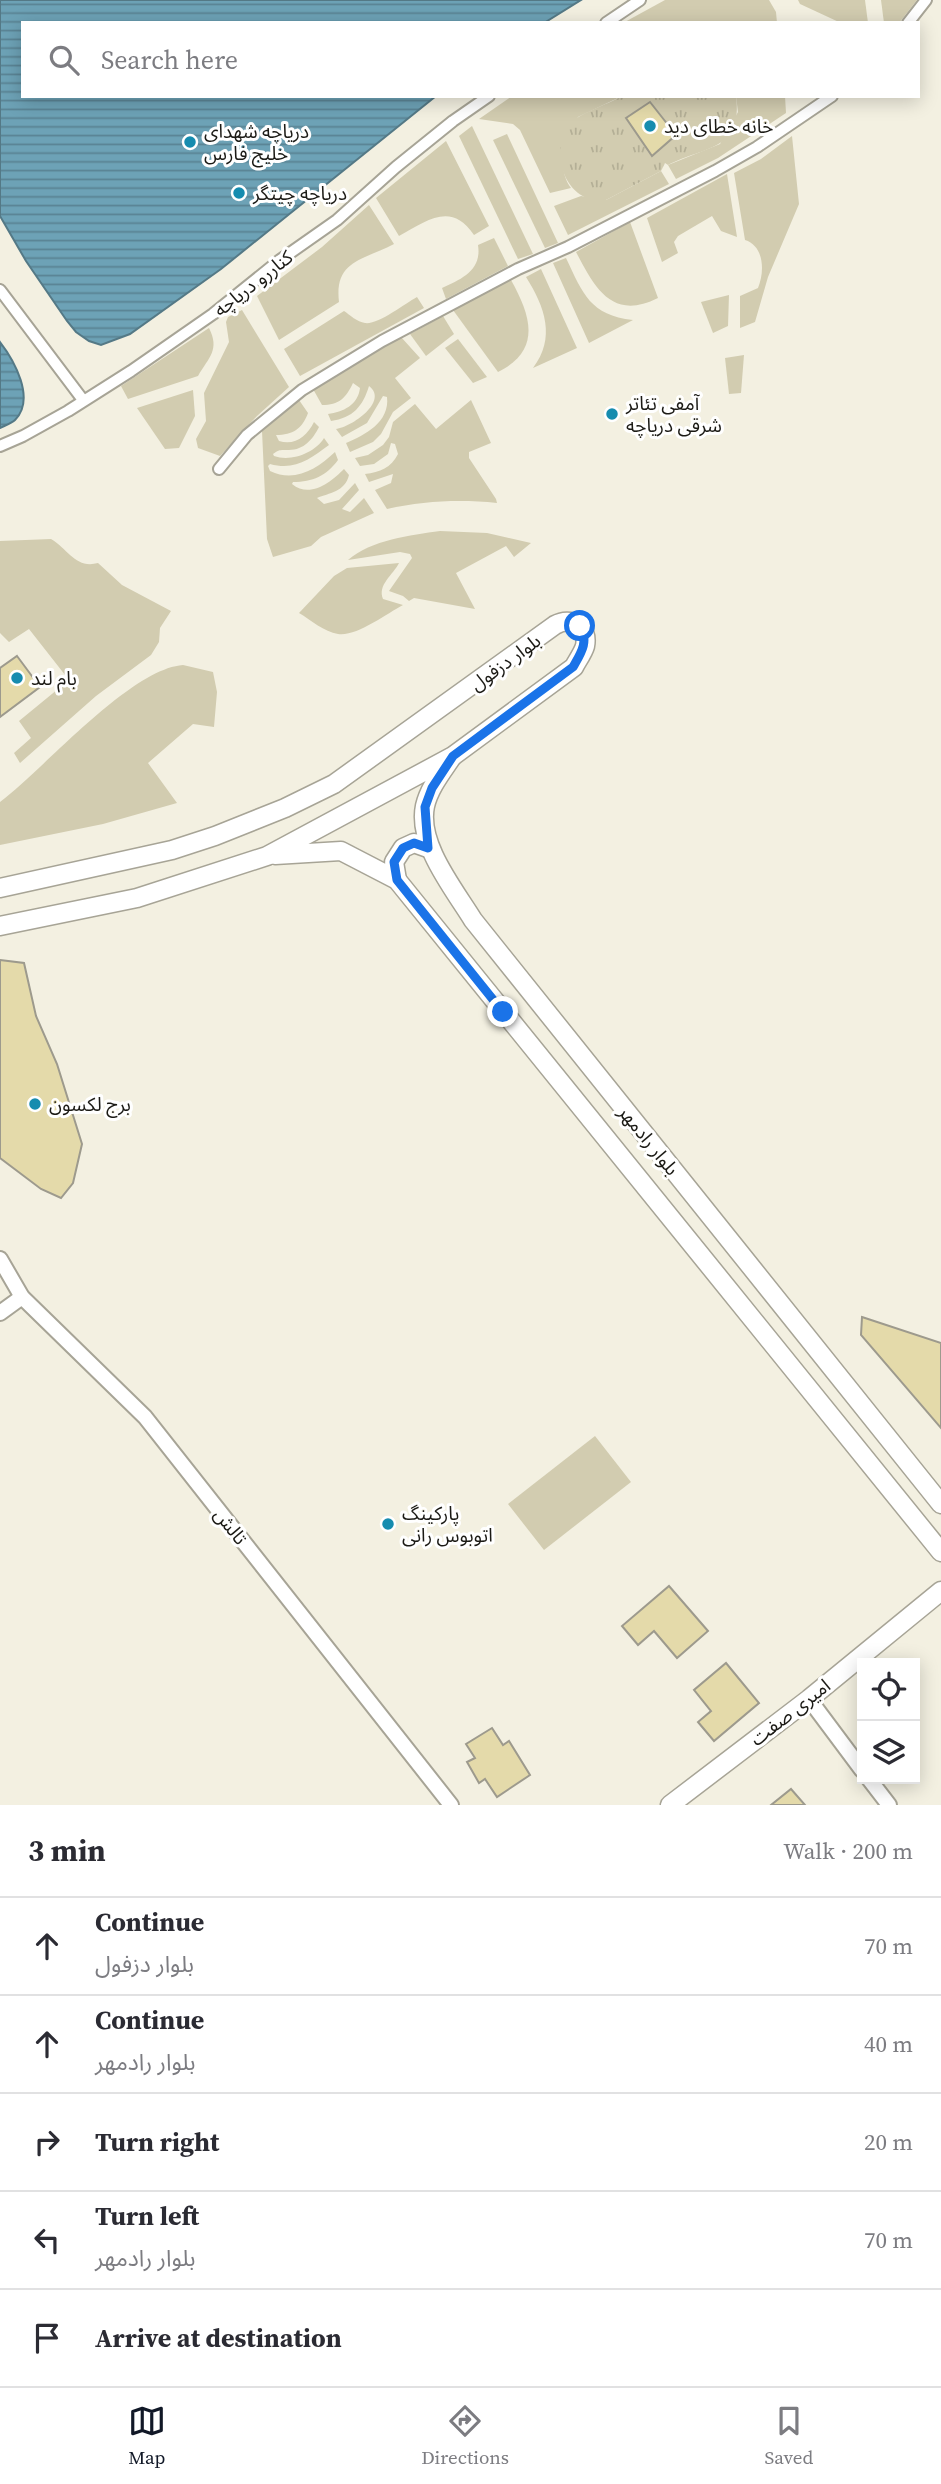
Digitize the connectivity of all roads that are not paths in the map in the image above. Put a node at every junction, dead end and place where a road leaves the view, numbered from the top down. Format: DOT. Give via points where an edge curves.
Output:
graph roads {
  1 [pos="640,0"];
  2 [pos="926,0"];
  3 [pos="609,21"];
  4 [pos="910,21"];
  5 [pos="486,98"];
  6 [pos="829,98"];
  7 [pos="0,290"];
  8 [pos="83,400"];
  9 [pos="0,446"];
  10 [pos="219,469"];
  11 [pos="453,756"];
  12 [pos="428,848"];
  13 [pos="267,856"];
  14 [pos="397,880"];
  15 [pos="0,888"];
  16 [pos="0,926"];
  17 [pos="0,1259"];
  18 [pos="22,1297"];
  19 [pos="0,1313"];
  20 [pos="941,1504"];
  21 [pos="941,1552"];
  22 [pos="941,1591"];
  23 [pos="809,1699"];
  24 [pos="857,1763"];
  25 [pos="873,1784"];
  26 [pos="451,1805"];
  27 [pos="670,1805"];
  28 [pos="889,1805"];
  1 -- 3 [label="street"];
  2 -- 4 [label="street"];
  5 -- 8 [label="street, کناررو دریاچه" via="213,314"];
  6 -- 10 [label="street" via="715,171 382,341 302,390 247,435"];
  7 -- 8 [label="street"];
  8 -- 9 [label="street, کناررو دریاچه"];
  11 -- 12 [label="street, بلوار رادمهر" via="425,807"];
  11 -- 13 [label="street, بلوار دزفول"];
  11 -- 15 [label="street, بلوار دزفول" via="573,667 585,646 580,626 563,621 555,625 334,784 285,808 172,850"];
  12 -- 14 [label="street" via="414,843 403,848 394,862"];
  12 -- 20 [label="street, بلوار رادمهر" via="473,920"];
  13 -- 14 [label="street" via="341,851"];
  13 -- 16 [label="street, بلوار دزفول" via="137,898"];
  14 -- 21 [label="street, بلوار رادمهر"];
  17 -- 18 [label="street, تالش"];
  18 -- 19 [label="street"];
  18 -- 26 [label="street, تالش" via="145,1417"];
  22 -- 23 [label="street, امیری صفت"];
  23 -- 24 [label="street"];
  23 -- 27 [label="street, امیری صفت"];
  25 -- 28 [label="street"];
}
